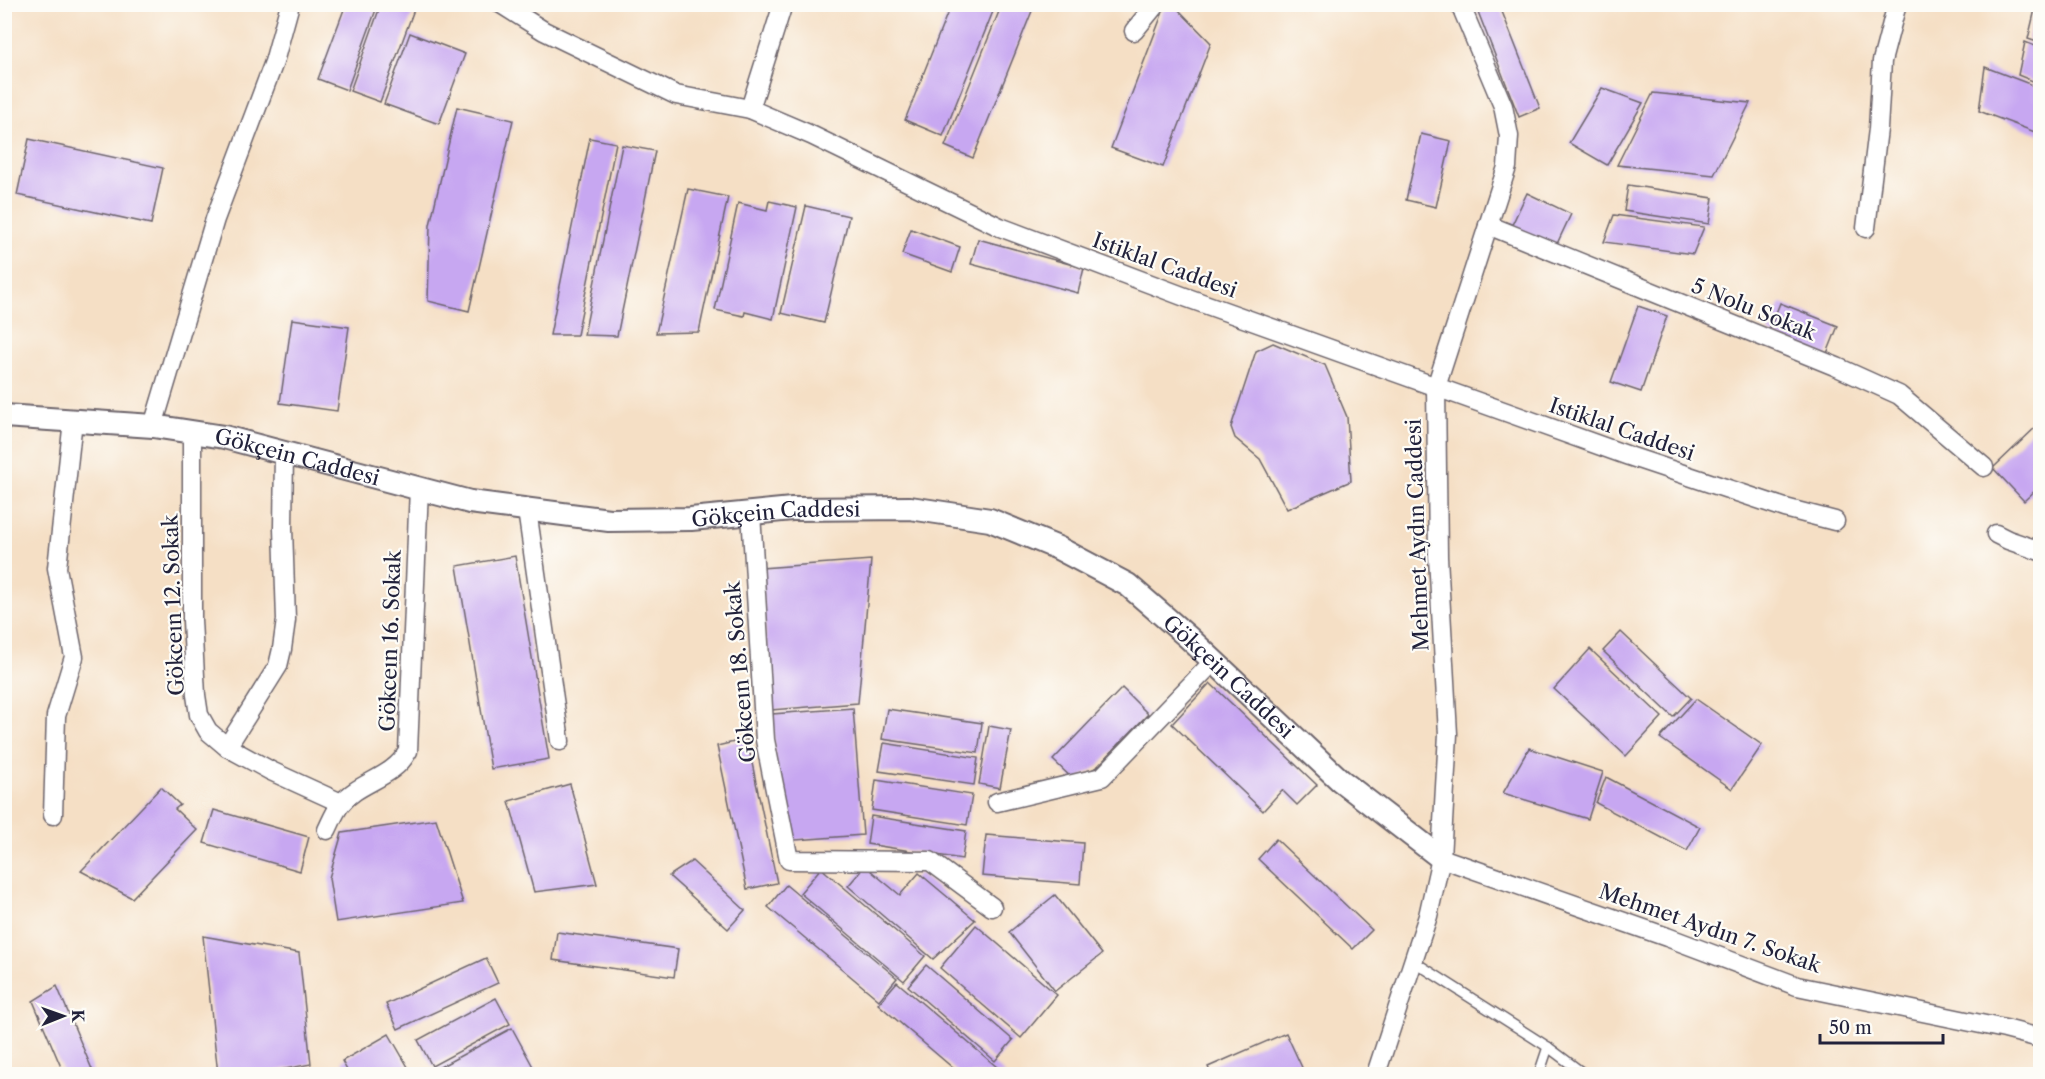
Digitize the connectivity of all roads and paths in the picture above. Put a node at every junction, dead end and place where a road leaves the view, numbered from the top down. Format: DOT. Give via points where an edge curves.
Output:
graph roads {
  1 [pos="290,4"];
  2 [pos="501,4"];
  3 [pos="783,4"];
  4 [pos="1156,4"];
  5 [pos="1460,4"];
  6 [pos="1897,4"];
  7 [pos="1134,31"];
  8 [pos="750,109"];
  9 [pos="1488,225"];
  10 [pos="1866,228"];
  11 [pos="1436,387"];
  12 [pos="4,416"];
  13 [pos="73,420"];
  14 [pos="153,426"];
  15 [pos="192,432"];
  16 [pos="284,452"];
  17 [pos="1984,467"];
  18 [pos="419,488"];
  19 [pos="527,510"];
  20 [pos="751,513"];
  21 [pos="1835,521"];
  22 [pos="1996,534"];
  23 [pos="2040,551"];
  24 [pos="1214,661"];
  25 [pos="560,741"];
  26 [pos="227,747"];
  27 [pos="997,802"];
  28 [pos="341,803"];
  29 [pos="53,815"];
  30 [pos="327,830"];
  31 [pos="1441,858"];
  32 [pos="992,908"];
  33 [pos="1413,961"];
  34 [pos="2040,1038"];
  35 [pos="1548,1047"];
  36 [pos="1376,1074"];
  37 [pos="1539,1074"];
  38 [pos="1584,1074"];
  1 -- 14 [label="street" via="274,62 215,219"];
  2 -- 8 [label="street, Istiklal Caddesi" via="544,31 676,95"];
  3 -- 8 [label="street"];
  4 -- 7 [label="street"];
  5 -- 9 [label="street, Mehmet Aydın Caddesi" via="1503,106 1509,136 1507,167"];
  6 -- 10 [label="street" via="1882,61"];
  8 -- 11 [label="street, Istiklal Caddesi" via="1000,227"];
  9 -- 11 [label="street, Mehmet Aydın Caddesi"];
  9 -- 17 [label="street, 5 Nolu Sokak" via="1899,395"];
  11 -- 21 [label="street, Istiklal Caddesi" via="1729,490"];
  11 -- 31 [label="street, Mehmet Aydın Caddesi" via="1438,557 1448,734"];
  12 -- 13 [label="street, Gökçein Caddesi"];
  13 -- 14 [label="street, Gökçein Caddesi"];
  13 -- 29 [label="street" via="57,568 74,657 56,716"];
  14 -- 15 [label="street, Gökçein Caddesi"];
  15 -- 16 [label="street, Gökçein Caddesi"];
  15 -- 26 [label="street, Gökceın 12. Sokak" via="196,695 199,715 208,730"];
  16 -- 18 [label="street, Gökçein Caddesi"];
  16 -- 26 [label="street" via="286,620 282,649 278,666"];
  18 -- 19 [label="street, Gökçein Caddesi" via="470,502"];
  18 -- 28 [label="street, Gökceın 16. Sokak" via="408,751 402,762"];
  19 -- 20 [label="street, Gökçein Caddesi" via="609,520 691,519"];
  19 -- 25 [label="street"];
  20 -- 24 [label="street, Gökçein Caddesi" via="910,508 990,520 1058,548 1128,585"];
  20 -- 32 [label="street, Gökceın 18. Sokak" via="765,740 789,860 930,861"];
  22 -- 23 [label="street"];
  24 -- 27 [label="street" via="1102,777"];
  24 -- 31 [label="street, Gökçein Caddesi" via="1340,780"];
  26 -- 28 [label="street, Gökceın 12. Sokak"];
  28 -- 30 [label="street, Gökceın 16. Sokak"];
  31 -- 33 [label="street, Mehmet Aydın Caddesi"];
  31 -- 34 [label="street, Mehmet Aydın 7. Sokak" via="1797,986"];
  33 -- 35 [label="lane"];
  33 -- 36 [label="street, Mehmet Aydın Caddesi"];
  35 -- 37 [label="lane"];
  35 -- 38 [label="lane"];
}
